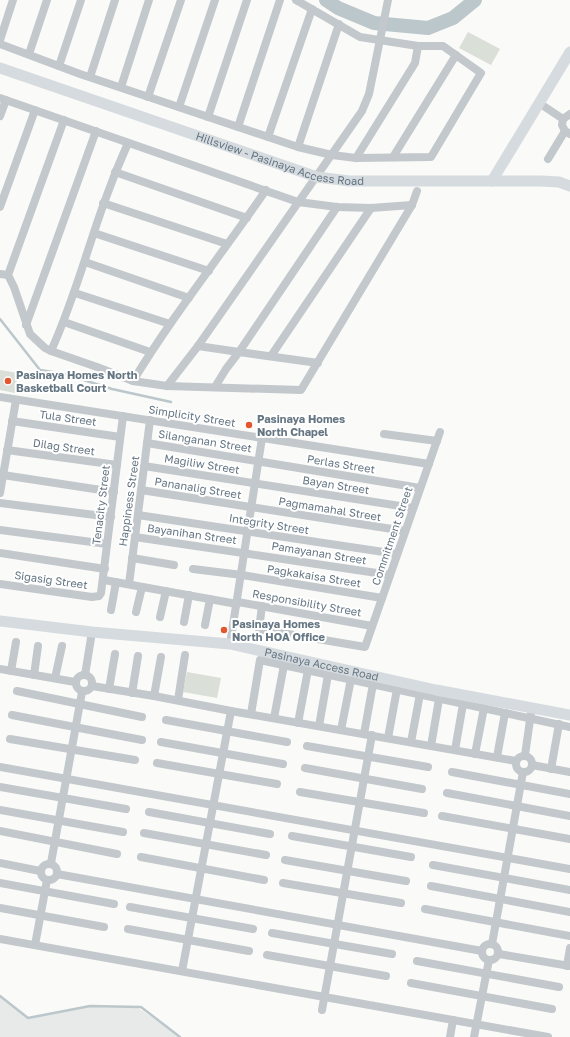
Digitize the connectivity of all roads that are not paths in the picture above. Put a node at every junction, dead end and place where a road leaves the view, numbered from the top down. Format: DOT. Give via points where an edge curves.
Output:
graph roads {
  1 [pos="13,0"];
  2 [pos="47,0"];
  3 [pos="81,0"];
  4 [pos="115,0"];
  5 [pos="149,0"];
  6 [pos="181,0"];
  7 [pos="215,0"];
  8 [pos="247,0"];
  9 [pos="280,0"];
  10 [pos="296,0"];
  11 [pos="388,0"];
  12 [pos="312,9"];
  13 [pos="339,24"];
  14 [pos="0,40"];
  15 [pos="380,40"];
  16 [pos="0,44"];
  17 [pos="418,46"];
  18 [pos="570,52"];
  19 [pos="29,54"];
  20 [pos="456,56"];
  21 [pos="59,66"];
  22 [pos="0,68"];
  23 [pos="90,77"];
  24 [pos="121,87"];
  25 [pos="148,97"];
  26 [pos="3,99"];
  27 [pos="539,103"];
  28 [pos="179,107"];
  29 [pos="35,110"];
  30 [pos="0,116"];
  31 [pos="208,117"];
  32 [pos="567,117"];
  33 [pos="64,120"];
  34 [pos="238,127"];
  35 [pos="96,131"];
  36 [pos="567,132"];
  37 [pos="268,137"];
  38 [pos="128,143"];
  39 [pos="298,147"];
  40 [pos="332,155"];
  41 [pos="393,157"];
  42 [pos="356,158"];
  43 [pos="548,159"];
  44 [pos="115,172"];
  45 [pos="316,177"];
  46 [pos="492,181"];
  47 [pos="570,186"];
  48 [pos="266,190"];
  49 [pos="417,191"];
  50 [pos="298,202"];
  51 [pos="103,203"];
  52 [pos="412,205"];
  53 [pos="0,206"];
  54 [pos="337,207"];
  55 [pos="372,208"];
  56 [pos="247,218"];
  57 [pos="94,233"];
  58 [pos="227,244"];
  59 [pos="85,262"];
  60 [pos="209,270"];
  61 [pos="4,275"];
  62 [pos="74,293"];
  63 [pos="189,298"];
  64 [pos="64,322"];
  65 [pos="170,324"];
  66 [pos="26,325"];
  67 [pos="198,346"];
  68 [pos="51,351"];
  69 [pos="150,352"];
  70 [pos="239,352"];
  71 [pos="271,356"];
  72 [pos="318,363"];
  73 [pos="133,381"];
  74 [pos="167,386"];
  75 [pos="215,388"];
  76 [pos="0,397"];
  77 [pos="16,400"];
  78 [pos="122,416"];
  79 [pos="150,420"];
  80 [pos="12,421"];
  81 [pos="440,432"];
  82 [pos="384,434"];
  83 [pos="120,437"];
  84 [pos="262,438"];
  85 [pos="437,441"];
  86 [pos="147,443"];
  87 [pos="7,450"];
  88 [pos="259,461"];
  89 [pos="429,464"];
  90 [pos="117,465"];
  91 [pos="144,466"];
  92 [pos="3,475"];
  93 [pos="256,483"];
  94 [pos="420,488"];
  95 [pos="141,490"];
  96 [pos="114,492"];
  97 [pos="0,493"];
  98 [pos="0,502"];
  99 [pos="252,508"];
  100 [pos="413,508"];
  101 [pos="138,515"];
  102 [pos="111,517"];
  103 [pos="0,530"];
  104 [pos="405,531"];
  105 [pos="248,532"];
  106 [pos="135,537"];
  107 [pos="107,544"];
  108 [pos="0,553"];
  109 [pos="245,553"];
  110 [pos="397,554"];
  111 [pos="132,558"];
  112 [pos="174,565"];
  113 [pos="105,569"];
  114 [pos="193,569"];
  115 [pos="242,575"];
  116 [pos="390,576"];
  117 [pos="104,580"];
  118 [pos="116,582"];
  119 [pos="0,584"];
  120 [pos="129,584"];
  121 [pos="142,587"];
  122 [pos="166,591"];
  123 [pos="189,595"];
  124 [pos="99,596"];
  125 [pos="382,598"];
  126 [pos="210,599"];
  127 [pos="238,603"];
  128 [pos="262,606"];
  129 [pos="111,610"];
  130 [pos="136,612"];
  131 [pos="160,617"];
  132 [pos="0,621"];
  133 [pos="184,622"];
  134 [pos="205,625"];
  135 [pos="372,626"];
  136 [pos="92,632"];
  137 [pos="16,642"];
  138 [pos="230,644"];
  139 [pos="38,646"];
  140 [pos="62,646"];
  141 [pos="115,654"];
  142 [pos="185,655"];
  143 [pos="138,656"];
  144 [pos="161,657"];
  145 [pos="284,665"];
  146 [pos="0,669"];
  147 [pos="308,670"];
  148 [pos="11,671"];
  149 [pos="328,674"];
  150 [pos="34,675"];
  151 [pos="85,675"];
  152 [pos="55,678"];
  153 [pos="350,679"];
  154 [pos="75,682"];
  155 [pos="373,684"];
  156 [pos="92,686"];
  157 [pos="109,689"];
  158 [pos="397,690"];
  159 [pos="17,691"];
  160 [pos="82,692"];
  161 [pos="132,693"];
  162 [pos="420,694"];
  163 [pos="154,696"];
  164 [pos="439,699"];
  165 [pos="178,700"];
  166 [pos="80,704"];
  167 [pos="463,704"];
  168 [pos="484,708"];
  169 [pos="231,711"];
  170 [pos="505,713"];
  171 [pos="531,713"];
  172 [pos="251,714"];
  173 [pos="12,715"];
  174 [pos="570,715"];
  175 [pos="142,717"];
  176 [pos="274,718"];
  177 [pos="166,720"];
  178 [pos="298,723"];
  179 [pos="558,724"];
  180 [pos="319,726"];
  181 [pos="76,727"];
  182 [pos="570,727"];
  183 [pos="341,730"];
  184 [pos="227,731"];
  185 [pos="368,735"];
  186 [pos="388,738"];
  187 [pos="10,739"];
  188 [pos="142,740"];
  189 [pos="161,742"];
  190 [pos="287,742"];
  191 [pos="412,742"];
  192 [pos="307,746"];
  193 [pos="431,746"];
  194 [pos="72,750"];
  195 [pos="454,750"];
  196 [pos="223,753"];
  197 [pos="476,754"];
  198 [pos="525,756"];
  199 [pos="368,757"];
  200 [pos="497,757"];
  201 [pos="135,760"];
  202 [pos="516,761"];
  203 [pos="158,762"];
  204 [pos="283,764"];
  205 [pos="532,766"];
  206 [pos="0,767"];
  207 [pos="428,767"];
  208 [pos="305,768"];
  209 [pos="551,769"];
  210 [pos="452,772"];
  211 [pos="523,772"];
  212 [pos="570,772"];
  213 [pos="219,774"];
  214 [pos="364,779"];
  215 [pos="66,780"];
  216 [pos="277,784"];
  217 [pos="521,785"];
  218 [pos="0,787"];
  219 [pos="422,789"];
  220 [pos="300,792"];
  221 [pos="447,793"];
  222 [pos="570,794"];
  223 [pos="63,798"];
  224 [pos="360,802"];
  225 [pos="213,806"];
  226 [pos="517,806"];
  227 [pos="126,809"];
  228 [pos="0,810"];
  229 [pos="149,812"];
  230 [pos="424,813"];
  231 [pos="442,816"];
  232 [pos="570,816"];
  233 [pos="58,821"];
  234 [pos="210,823"];
  235 [pos="513,829"];
  236 [pos="0,831"];
  237 [pos="355,831"];
  238 [pos="124,832"];
  239 [pos="144,833"];
  240 [pos="270,834"];
  241 [pos="292,836"];
  242 [pos="570,840"];
  243 [pos="54,842"];
  244 [pos="206,844"];
  245 [pos="352,847"];
  246 [pos="117,854"];
  247 [pos="266,855"];
  248 [pos="141,857"];
  249 [pos="411,857"];
  250 [pos="508,857"];
  251 [pos="285,860"];
  252 [pos="0,863"];
  253 [pos="51,864"];
  254 [pos="433,864"];
  255 [pos="201,868"];
  256 [pos="570,869"];
  257 [pos="40,871"];
  258 [pos="347,871"];
  259 [pos="57,874"];
  260 [pos="504,878"];
  261 [pos="47,880"];
  262 [pos="264,880"];
  263 [pos="406,881"];
  264 [pos="283,882"];
  265 [pos="0,883"];
  266 [pos="431,886"];
  267 [pos="570,890"];
  268 [pos="45,892"];
  269 [pos="343,893"];
  270 [pos="196,899"];
  271 [pos="500,899"];
  272 [pos="401,903"];
  273 [pos="114,904"];
  274 [pos="130,907"];
  275 [pos="0,908"];
  276 [pos="425,909"];
  277 [pos="570,912"];
  278 [pos="41,916"];
  279 [pos="192,918"];
  280 [pos="496,922"];
  281 [pos="338,924"];
  282 [pos="104,927"];
  283 [pos="128,929"];
  284 [pos="253,929"];
  285 [pos="272,933"];
  286 [pos="570,936"];
  287 [pos="0,938"];
  288 [pos="188,940"];
  289 [pos="334,944"];
  290 [pos="492,944"];
  291 [pos="35,945"];
  292 [pos="570,948"];
  293 [pos="482,950"];
  294 [pos="249,951"];
  295 [pos="392,954"];
  296 [pos="499,954"];
  297 [pos="267,955"];
  298 [pos="489,960"];
  299 [pos="416,961"];
  300 [pos="330,966"];
  301 [pos="568,966"];
  302 [pos="182,971"];
  303 [pos="486,974"];
  304 [pos="386,976"];
  305 [pos="410,983"];
  306 [pos="559,987"];
  307 [pos="325,996"];
  308 [pos="482,996"];
  309 [pos="552,1009"];
  310 [pos="322,1010"];
  311 [pos="453,1020"];
  312 [pos="477,1024"];
  313 [pos="450,1037"];
  314 [pos="474,1037"];
  315 [pos="548,1037"];
  1 -- 14 [label="street"];
  2 -- 19 [label="street"];
  3 -- 21 [label="street"];
  4 -- 23 [label="street"];
  5 -- 24 [label="street"];
  6 -- 25 [label="street"];
  7 -- 28 [label="street"];
  8 -- 31 [label="street"];
  9 -- 34 [label="street"];
  10 -- 12 [label="street"];
  11 -- 15 [label="street"];
  12 -- 13 [label="street"];
  12 -- 37 [label="street"];
  13 -- 15 [label="street" via="360,37"];
  13 -- 39 [label="street"];
  15 -- 17 [label="street"];
  15 -- 40 [label="street" via="369,94 362,111"];
  16 -- 19 [label="street"];
  17 -- 20 [label="street" via="443,46"];
  17 -- 42 [label="street" via="415,63"];
  18 -- 27 [label="street"];
  19 -- 21 [label="street"];
  20 -- 41 [label="street"];
  20 -- 41 [label="street" via="480,73 431,157"];
  21 -- 23 [label="street"];
  22 -- 45 [label="street, Hillsview - Pasinaya Access Road"];
  23 -- 24 [label="street"];
  24 -- 25 [label="street"];
  25 -- 28 [label="street"];
  26 -- 29 [label="street"];
  26 -- 30 [label="street"];
  27 -- 32 [label="street"];
  27 -- 46 [label="street"];
  28 -- 31 [label="street"];
  29 -- 33 [label="street"];
  29 -- 53 [label="street"];
  31 -- 34 [label="street"];
  32 -- 36 [label="street" via="562,125"];
  33 -- 35 [label="street"];
  33 -- 61 [label="street"];
  34 -- 37 [label="street"];
  35 -- 38 [label="street"];
  35 -- 66 [label="street"];
  36 -- 43 [label="street"];
  37 -- 39 [label="street"];
  38 -- 44 [label="street"];
  38 -- 48 [label="street"];
  39 -- 40 [label="street"];
  40 -- 42 [label="street"];
  40 -- 45 [label="street"];
  41 -- 42 [label="street"];
  44 -- 51 [label="street"];
  44 -- 56 [label="street"];
  45 -- 46 [label="street, Hillsview - Pasinaya Access Road" via="349,181"];
  45 -- 50 [label="street"];
  46 -- 47 [label="street, Hillsview - Pasinaya Access Road" via="559,182"];
  48 -- 50 [label="street"];
  48 -- 56 [label="street"];
  49 -- 52 [label="street"];
  50 -- 54 [label="street"];
  50 -- 67 [label="street"];
  51 -- 57 [label="street"];
  51 -- 58 [label="street"];
  52 -- 55 [label="street"];
  52 -- 72 [label="street"];
  54 -- 55 [label="street"];
  54 -- 70 [label="street"];
  55 -- 71 [label="street"];
  56 -- 58 [label="street"];
  57 -- 59 [label="street"];
  57 -- 60 [label="street"];
  58 -- 60 [label="street"];
  59 -- 62 [label="street"];
  59 -- 63 [label="street"];
  60 -- 63 [label="street"];
  61 -- 66 [label="street" via="14,287"];
  62 -- 64 [label="street"];
  62 -- 65 [label="street"];
  63 -- 65 [label="street"];
  64 -- 68 [label="street"];
  64 -- 69 [label="street"];
  65 -- 69 [label="street"];
  66 -- 68 [label="street" via="30,334 44,348"];
  67 -- 70 [label="street"];
  67 -- 74 [label="street"];
  68 -- 73 [label="street"];
  69 -- 73 [label="street"];
  70 -- 71 [label="street"];
  70 -- 75 [label="street"];
  71 -- 72 [label="street"];
  72 -- 75 [label="street" via="301,390"];
  73 -- 74 [label="street"];
  74 -- 75 [label="street"];
  76 -- 77 [label="street, Simplicity Street"];
  77 -- 78 [label="street, Simplicity Street"];
  77 -- 80 [label="street"];
  78 -- 79 [label="street, Simplicity Street"];
  78 -- 83 [label="street, Tenacity Street"];
  79 -- 84 [label="street, Simplicity Street"];
  79 -- 86 [label="street, Happiness Street"];
  80 -- 83 [label="street, Tula Street"];
  80 -- 87 [label="street"];
  81 -- 85 [label="street, Commitment Street"];
  82 -- 85 [label="street"];
  83 -- 90 [label="street, Tenacity Street"];
  84 -- 88 [label="street"];
  84 -- 89 [label="street, Simplicity Street"];
  85 -- 89 [label="street, Commitment Street"];
  86 -- 88 [label="street, Silanganan Street"];
  86 -- 91 [label="street, Happiness Street"];
  87 -- 90 [label="street, Dilag Street"];
  87 -- 92 [label="street"];
  88 -- 93 [label="street"];
  88 -- 94 [label="street, Perlas Street"];
  89 -- 94 [label="street, Commitment Street"];
  90 -- 96 [label="street, Tenacity Street"];
  91 -- 93 [label="street, Magiliw Street"];
  91 -- 95 [label="street, Happiness Street"];
  92 -- 96 [label="street"];
  92 -- 97 [label="street"];
  93 -- 99 [label="street"];
  93 -- 100 [label="street, Bayan Street"];
  94 -- 100 [label="street, Commitment Street"];
  95 -- 99 [label="street, Pananalig Street"];
  95 -- 101 [label="street, Happiness Street"];
  96 -- 102 [label="street, Tenacity Street"];
  98 -- 102 [label="street"];
  99 -- 104 [label="street, Pagmamahal Street"];
  99 -- 105 [label="street"];
  100 -- 104 [label="street, Commitment Street"];
  101 -- 105 [label="street, Integrity Street"];
  101 -- 106 [label="street, Happiness Street"];
  102 -- 107 [label="street, Tenacity Street"];
  103 -- 107 [label="street"];
  104 -- 110 [label="street, Commitment Street"];
  105 -- 109 [label="street"];
  105 -- 110 [label="street, Integrity Street"];
  106 -- 109 [label="street, Bayanihan Street"];
  106 -- 111 [label="street, Happiness Street"];
  107 -- 113 [label="street, Tenacity Street"];
  108 -- 113 [label="street"];
  109 -- 115 [label="street"];
  109 -- 116 [label="street, Pamayanan Street"];
  110 -- 116 [label="street, Commitment Street"];
  111 -- 112 [label="street"];
  111 -- 120 [label="street, Happiness Street"];
  113 -- 117 [label="street, Tenacity Street"];
  114 -- 115 [label="street, Pagkakaisa Street"];
  115 -- 125 [label="street, Pagkakaisa Street"];
  115 -- 127 [label="street"];
  116 -- 125 [label="street, Commitment Street"];
  117 -- 118 [label="street, Responsibility Street"];
  117 -- 124 [label="street, Tenacity Street"];
  118 -- 120 [label="street, Responsibility Street"];
  118 -- 129 [label="street"];
  119 -- 124 [label="street, Sigasig Street"];
  120 -- 121 [label="street, Responsibility Street"];
  121 -- 122 [label="street, Responsibility Street"];
  121 -- 130 [label="street"];
  122 -- 123 [label="street, Responsibility Street"];
  122 -- 131 [label="street"];
  123 -- 126 [label="street, Responsibility Street"];
  123 -- 133 [label="street"];
  125 -- 135 [label="street, Commitment Street"];
  126 -- 127 [label="street, Responsibility Street"];
  126 -- 134 [label="street"];
  127 -- 128 [label="street, Responsibility Street"];
  127 -- 138 [label="street"];
  128 -- 135 [label="street, Responsibility Street"];
  128 -- 135 [label="street, Commitment Street" via="259,629 365,647"];
  132 -- 136 [label="street, Pasinaya Access Road"];
  136 -- 138 [label="street, Pasinaya Access Road"];
  136 -- 151 [label="street"];
  137 -- 148 [label="street"];
  138 -- 171 [label="street, Pasinaya Access Road"];
  139 -- 150 [label="street"];
  140 -- 152 [label="street"];
  141 -- 157 [label="street"];
  142 -- 165 [label="street"];
  143 -- 161 [label="street"];
  144 -- 163 [label="street"];
  145 -- 147 [label="street"];
  145 -- 172 [label="street" via="260,660"];
  145 -- 176 [label="street"];
  146 -- 148 [label="street"];
  147 -- 149 [label="street"];
  147 -- 178 [label="street"];
  148 -- 150 [label="street"];
  149 -- 153 [label="street"];
  149 -- 180 [label="street"];
  150 -- 152 [label="street"];
  151 -- 154 [label="street" via="80,676"];
  151 -- 156 [label="street" via="92,680"];
  152 -- 154 [label="street"];
  153 -- 155 [label="street"];
  153 -- 183 [label="street"];
  154 -- 160 [label="street" via="76,687"];
  155 -- 158 [label="street"];
  155 -- 185 [label="street"];
  156 -- 157 [label="street"];
  156 -- 160 [label="street"];
  157 -- 161 [label="street"];
  158 -- 162 [label="street"];
  158 -- 186 [label="street"];
  159 -- 166 [label="street"];
  160 -- 166 [label="street"];
  161 -- 163 [label="street"];
  162 -- 164 [label="street"];
  162 -- 191 [label="street"];
  163 -- 165 [label="street"];
  164 -- 167 [label="street"];
  164 -- 193 [label="street"];
  165 -- 169 [label="street"];
  166 -- 175 [label="street"];
  166 -- 181 [label="street"];
  167 -- 168 [label="street"];
  167 -- 195 [label="street"];
  168 -- 170 [label="street"];
  168 -- 197 [label="street"];
  169 -- 172 [label="street"];
  169 -- 184 [label="street"];
  170 -- 171 [label="street"];
  170 -- 200 [label="street"];
  171 -- 174 [label="street, Pasinaya Access Road"];
  171 -- 179 [label="street"];
  171 -- 198 [label="street"];
  172 -- 176 [label="street"];
  173 -- 181 [label="street"];
  176 -- 178 [label="street"];
  177 -- 184 [label="street"];
  178 -- 180 [label="street"];
  179 -- 182 [label="street"];
  179 -- 209 [label="street"];
  180 -- 183 [label="street"];
  181 -- 188 [label="street"];
  181 -- 194 [label="street"];
  183 -- 185 [label="street"];
  184 -- 190 [label="street"];
  184 -- 196 [label="street"];
  185 -- 186 [label="street"];
  185 -- 199 [label="street"];
  186 -- 191 [label="street"];
  187 -- 194 [label="street"];
  189 -- 196 [label="street"];
  191 -- 193 [label="street"];
  192 -- 199 [label="street"];
  193 -- 195 [label="street"];
  194 -- 201 [label="street"];
  194 -- 215 [label="street"];
  195 -- 197 [label="street"];
  196 -- 204 [label="street"];
  196 -- 213 [label="street"];
  197 -- 200 [label="street"];
  198 -- 202 [label="street" via="520,756"];
  198 -- 205 [label="street" via="530,758"];
  199 -- 207 [label="street"];
  199 -- 214 [label="street"];
  200 -- 202 [label="street"];
  202 -- 211 [label="street" via="516,768"];
  203 -- 213 [label="street"];
  205 -- 209 [label="street"];
  205 -- 211 [label="street" via="529,771"];
  206 -- 215 [label="street"];
  208 -- 214 [label="street"];
  209 -- 212 [label="street"];
  210 -- 217 [label="street"];
  211 -- 217 [label="street"];
  213 -- 216 [label="street"];
  213 -- 225 [label="street"];
  214 -- 219 [label="street"];
  214 -- 224 [label="street"];
  215 -- 223 [label="street"];
  215 -- 225 [label="street"];
  217 -- 222 [label="street"];
  217 -- 226 [label="street"];
  218 -- 223 [label="street"];
  220 -- 224 [label="street"];
  221 -- 226 [label="street"];
  223 -- 227 [label="street"];
  223 -- 233 [label="street"];
  224 -- 230 [label="street"];
  224 -- 237 [label="street"];
  225 -- 234 [label="street"];
  225 -- 237 [label="street"];
  226 -- 232 [label="street"];
  226 -- 235 [label="street"];
  228 -- 233 [label="street"];
  229 -- 234 [label="street"];
  231 -- 235 [label="street"];
  233 -- 238 [label="street"];
  233 -- 243 [label="street"];
  234 -- 240 [label="street"];
  234 -- 244 [label="street"];
  235 -- 242 [label="street"];
  235 -- 250 [label="street"];
  236 -- 243 [label="street"];
  237 -- 245 [label="street"];
  237 -- 250 [label="street"];
  239 -- 244 [label="street"];
  241 -- 245 [label="street"];
  243 -- 246 [label="street"];
  243 -- 253 [label="street"];
  244 -- 247 [label="street"];
  244 -- 255 [label="street"];
  245 -- 249 [label="street"];
  245 -- 258 [label="street"];
  248 -- 255 [label="street"];
  250 -- 256 [label="street"];
  250 -- 260 [label="street"];
  251 -- 258 [label="street"];
  252 -- 257 [label="street"];
  253 -- 257 [label="street" via="45,864"];
  253 -- 259 [label="street" via="55,866"];
  254 -- 260 [label="street"];
  255 -- 262 [label="street"];
  255 -- 270 [label="street"];
  257 -- 261 [label="street" via="41,876"];
  258 -- 263 [label="street"];
  258 -- 269 [label="street"];
  259 -- 261 [label="street" via="54,879"];
  259 -- 270 [label="street"];
  260 -- 267 [label="street"];
  260 -- 271 [label="street"];
  261 -- 268 [label="street"];
  264 -- 269 [label="street"];
  265 -- 268 [label="street"];
  266 -- 271 [label="street"];
  268 -- 273 [label="street"];
  268 -- 278 [label="street"];
  269 -- 272 [label="street"];
  269 -- 281 [label="street"];
  270 -- 279 [label="street"];
  270 -- 281 [label="street"];
  271 -- 277 [label="street"];
  271 -- 280 [label="street"];
  274 -- 279 [label="street"];
  275 -- 278 [label="street"];
  276 -- 280 [label="street"];
  278 -- 282 [label="street"];
  278 -- 291 [label="street"];
  279 -- 284 [label="street"];
  279 -- 288 [label="street"];
  280 -- 286 [label="street"];
  280 -- 290 [label="street"];
  281 -- 289 [label="street"];
  281 -- 293 [label="street"];
  283 -- 288 [label="street"];
  285 -- 289 [label="street"];
  287 -- 291 [label="street"];
  288 -- 294 [label="street"];
  288 -- 302 [label="street"];
  289 -- 295 [label="street"];
  289 -- 300 [label="street"];
  290 -- 293 [label="street" via="484,946"];
  290 -- 296 [label="street" via="497,946"];
  291 -- 302 [label="street"];
  292 -- 301 [label="street"];
  293 -- 298 [label="street" via="484,958"];
  296 -- 298 [label="street" via="495,959"];
  296 -- 301 [label="street"];
  297 -- 300 [label="street"];
  298 -- 303 [label="street"];
  299 -- 303 [label="street"];
  300 -- 304 [label="street"];
  300 -- 307 [label="street"];
  302 -- 307 [label="street"];
  303 -- 306 [label="street"];
  303 -- 308 [label="street"];
  305 -- 308 [label="street"];
  307 -- 310 [label="street"];
  307 -- 311 [label="street"];
  308 -- 309 [label="street"];
  308 -- 312 [label="street"];
  311 -- 312 [label="street"];
  311 -- 313 [label="street"];
  312 -- 314 [label="street"];
  312 -- 315 [label="street"];
}
